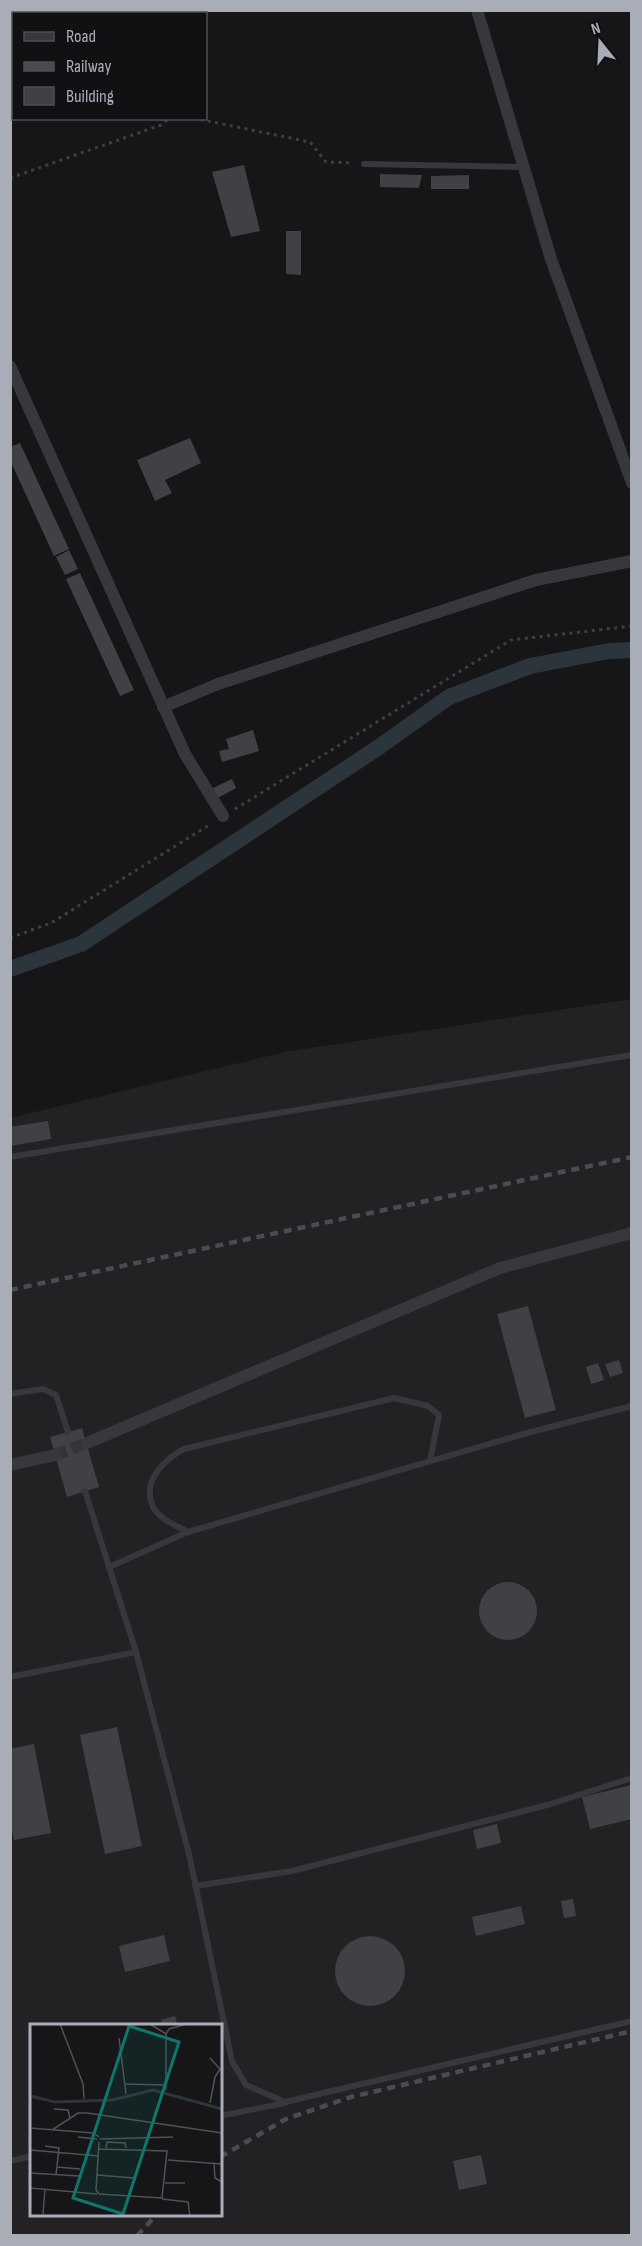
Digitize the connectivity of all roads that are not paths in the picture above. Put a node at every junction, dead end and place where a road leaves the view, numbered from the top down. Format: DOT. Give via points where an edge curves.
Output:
graph roads {
  1 [pos="477,10"];
  2 [pos="364,164"];
  3 [pos="522,167"];
  4 [pos="10,366"];
  5 [pos="632,483"];
  6 [pos="632,561"];
  7 [pos="163,707"];
  8 [pos="223,816"];
  9 [pos="632,1055"];
  10 [pos="10,1157"];
  11 [pos="632,1233"];
  12 [pos="10,1394"];
  13 [pos="632,1406"];
  14 [pos="68,1432"];
  15 [pos="87,1443"];
  16 [pos="55,1455"];
  17 [pos="430,1461"];
  18 [pos="10,1465"];
  19 [pos="85,1491"];
  20 [pos="188,1532"];
  21 [pos="109,1567"];
  22 [pos="136,1652"];
  23 [pos="10,1677"];
  24 [pos="632,1778"];
  25 [pos="195,1886"];
  26 [pos="632,2021"];
  27 [pos="285,2102"];
  28 [pos="222,2116"];
  29 [pos="30,2156"];
  30 [pos="10,2161"];
  1 -- 3 [label="street"];
  2 -- 3 [label="lane"];
  3 -- 5 [label="street"];
  4 -- 7 [label="street"];
  6 -- 7 [label="street" via="536,580 218,684"];
  7 -- 8 [label="street" via="185,754"];
  9 -- 10 [label="lane"];
  11 -- 15 [label="street" via="500,1268"];
  12 -- 14 [label="lane" via="43,1389 56,1395"];
  13 -- 17 [label="lane"];
  16 -- 18 [label="street"];
  17 -- 20 [label="lane"];
  17 -- 20 [label="lane" via="439,1415 428,1406 394,1398 184,1449 159,1467 151,1492 153,1506 164,1518"];
  19 -- 21 [label="lane"];
  20 -- 21 [label="lane"];
  21 -- 22 [label="lane"];
  22 -- 23 [label="lane"];
  22 -- 25 [label="lane"];
  24 -- 25 [label="lane" via="515,1814 292,1871"];
  25 -- 27 [label="lane" via="232,2061 246,2085"];
  26 -- 27 [label="lane"];
  27 -- 28 [label="lane"];
  29 -- 30 [label="lane"];
}
